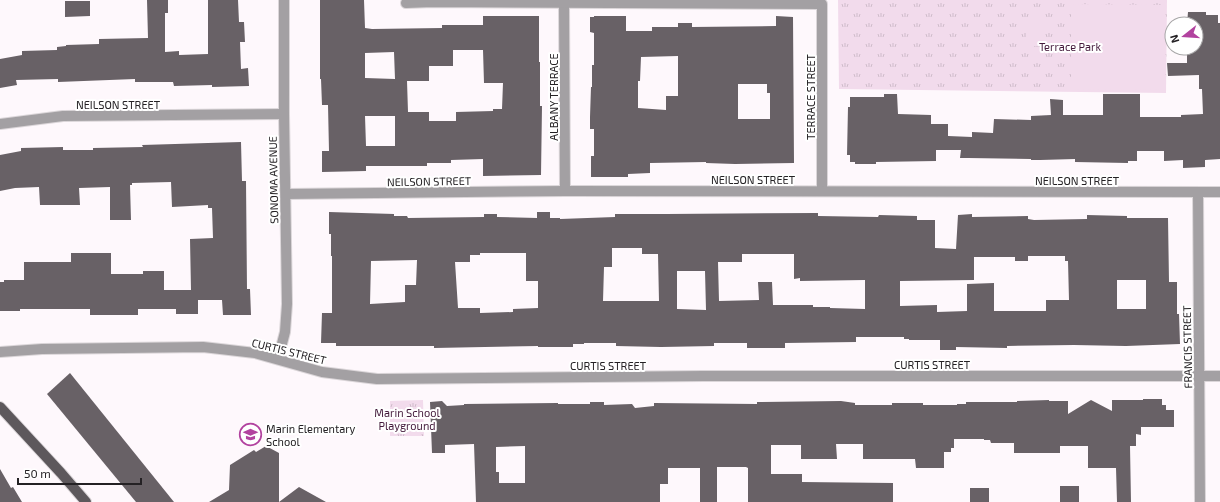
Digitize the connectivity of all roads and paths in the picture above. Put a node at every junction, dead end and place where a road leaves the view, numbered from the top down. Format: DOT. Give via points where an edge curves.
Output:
graph roads {
  1 [pos="284,0"];
  2 [pos="564,2"];
  3 [pos="406,3"];
  4 [pos="284,114"];
  5 [pos="0,124"];
  6 [pos="565,191"];
  7 [pos="822,191"];
  8 [pos="1198,192"];
  9 [pos="1220,192"];
  10 [pos="286,194"];
  11 [pos="0,352"];
  12 [pos="278,360"];
  13 [pos="1199,376"];
  14 [pos="1220,376"];
  15 [pos="0,407"];
  16 [pos="86,502"];
  17 [pos="1200,502"];
  1 -- 4 [label="street, SONOMA AVENUE"];
  2 -- 3 [label="street"];
  2 -- 6 [label="street, ALBANY TERRACE"];
  2 -- 7 [label="street, TERRACE STREET" via="822,4"];
  4 -- 5 [label="street, NEILSON STREET" via="63,116"];
  4 -- 10 [label="street, SONOMA AVENUE"];
  6 -- 7 [label="street, NEILSON STREET"];
  6 -- 10 [label="street, NEILSON STREET"];
  7 -- 8 [label="street, NEILSON STREET"];
  8 -- 9 [label="street, NEILSON STREET"];
  8 -- 13 [label="street, FRANCIS STREET"];
  10 -- 12 [label="street, SONOMA AVENUE" via="287,304 285,332"];
  11 -- 12 [label="street, CURTIS STREET" via="203,347 255,353"];
  12 -- 13 [label="street, CURTIS STREET" via="322,372 377,379"];
  13 -- 14 [label="street, CURTIS STREET"];
  13 -- 17 [label="street, FRANCIS STREET"];
  15 -- 16 [label="main road"];
}
